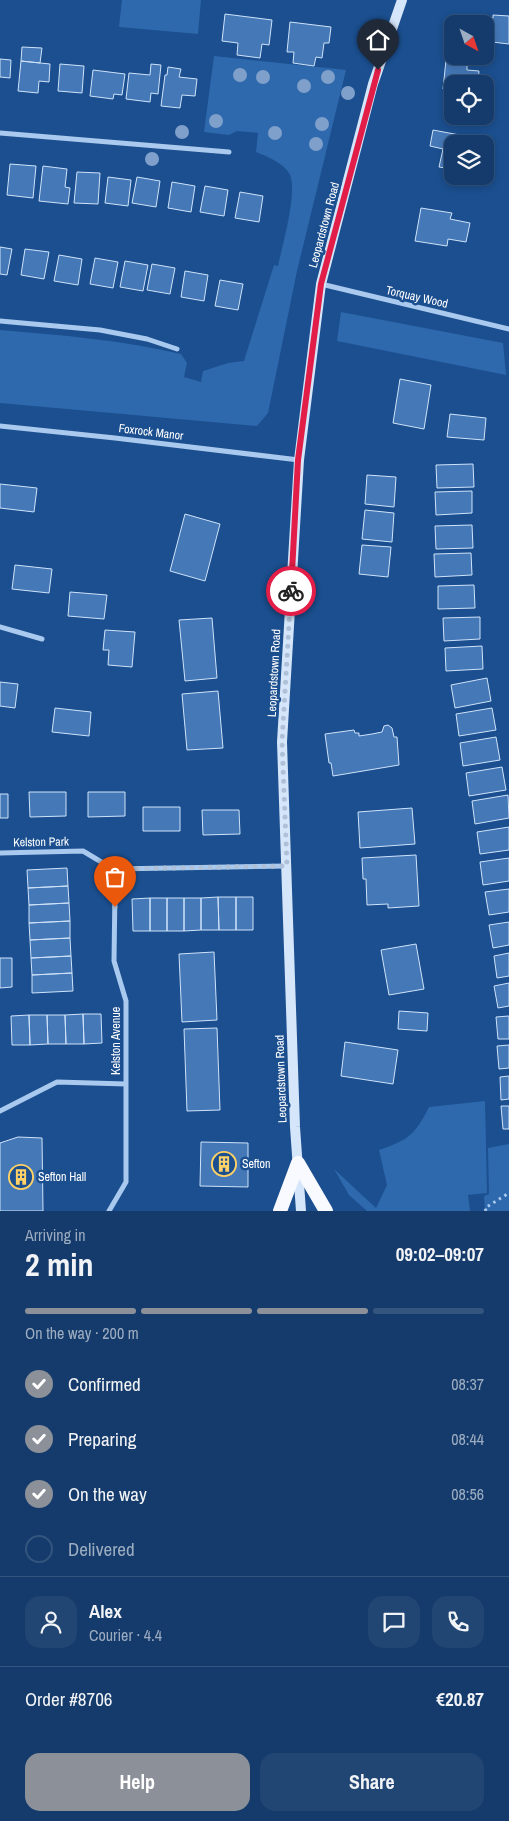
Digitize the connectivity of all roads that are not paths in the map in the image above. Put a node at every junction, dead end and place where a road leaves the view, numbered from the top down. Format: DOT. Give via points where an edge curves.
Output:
graph roads {
  1 [pos="402,0"];
  2 [pos="0,133"];
  3 [pos="229,152"];
  4 [pos="321,284"];
  5 [pos="0,322"];
  6 [pos="509,329"];
  7 [pos="177,349"];
  8 [pos="0,426"];
  9 [pos="298,460"];
  10 [pos="0,627"];
  11 [pos="42,638"];
  12 [pos="0,854"];
  13 [pos="287,866"];
  14 [pos="113,869"];
  15 [pos="126,1084"];
  16 [pos="0,1111"];
  17 [pos="298,1163"];
  18 [pos="109,1211"];
  19 [pos="280,1211"];
  20 [pos="301,1211"];
  21 [pos="326,1211"];
  1 -- 4 [label="main road, Leopardstown Road" via="374,84"];
  2 -- 3 [label="street"];
  4 -- 6 [label="street, Torquay Wood"];
  4 -- 9 [label="main road, Leopardstown Road"];
  5 -- 7 [label="street" via="100,330 147,339"];
  8 -- 9 [label="street, Foxrock Manor"];
  9 -- 13 [label="main road, Leopardstown Road" via="282,742"];
  10 -- 11 [label="street"];
  12 -- 14 [label="street, Kelston Park" via="83,852"];
  13 -- 14 [label="street"];
  13 -- 17 [label="main road, Leopardstown Road"];
  14 -- 15 [label="street, Kelston Avenue" via="114,961 126,1001"];
  15 -- 16 [label="street" via="57,1082"];
  15 -- 18 [label="street, Kelston Avenue" via="126,1182"];
  17 -- 19 [label="highway"];
  17 -- 20 [label="main road, Leopardstown Road"];
  17 -- 21 [label="highway"];
}
